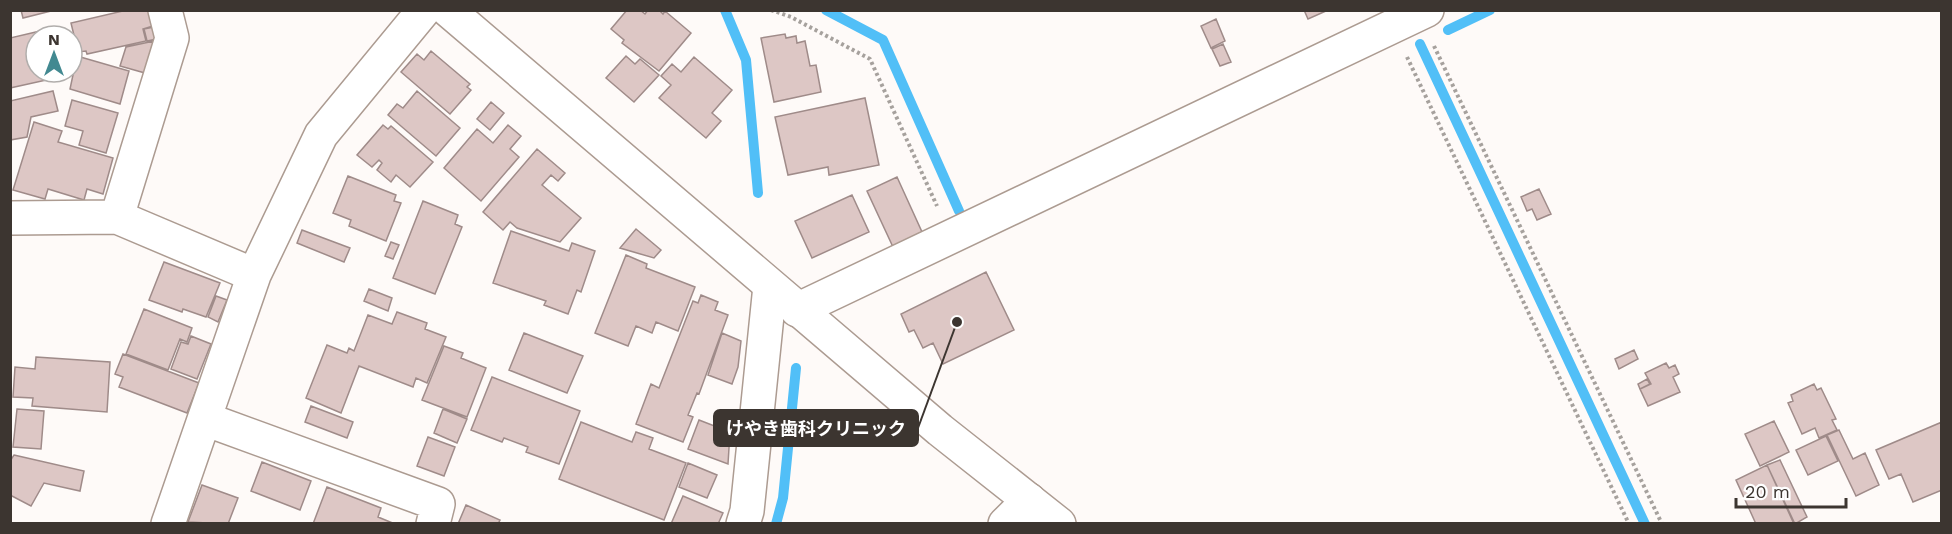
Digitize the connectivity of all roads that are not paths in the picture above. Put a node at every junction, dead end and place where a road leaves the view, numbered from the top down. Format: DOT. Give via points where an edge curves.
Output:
graph roads {
  1 [pos="165,10"];
  2 [pos="424,10"];
  3 [pos="448,10"];
  4 [pos="1413,18"];
  5 [pos="117,217"];
  6 [pos="10,218"];
  7 [pos="254,275"];
  8 [pos="770,286"];
  9 [pos="797,310"];
  10 [pos="205,419"];
  11 [pos="1029,500"];
  12 [pos="168,524"];
  13 [pos="433,524"];
  14 [pos="743,524"];
  15 [pos="1005,524"];
  16 [pos="1059,524"];
  1 -- 5 [label="street" via="172,38"];
  2 -- 7 [label="street" via="321,135"];
  3 -- 8 [label="street"];
  4 -- 9 [label="street"];
  5 -- 6 [label="street"];
  5 -- 7 [label="street"];
  7 -- 10 [label="street"];
  8 -- 9 [label="street"];
  8 -- 14 [label="street"];
  9 -- 11 [label="street"];
  10 -- 12 [label="street"];
  10 -- 13 [label="street" via="438,504"];
  11 -- 15 [label="street"];
  11 -- 16 [label="street"];
}
